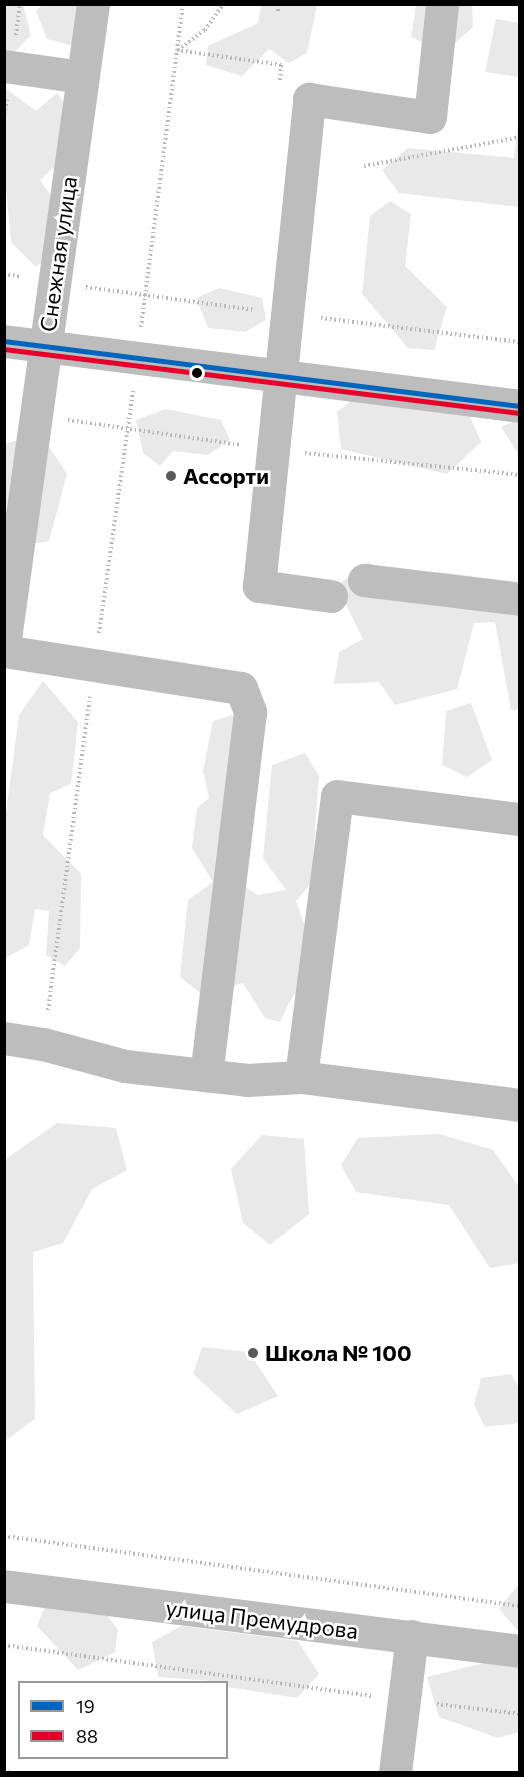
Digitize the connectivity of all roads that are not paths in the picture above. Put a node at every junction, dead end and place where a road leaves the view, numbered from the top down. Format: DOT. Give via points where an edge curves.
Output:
graph roads {
  1 [pos="93,4"];
  2 [pos="442,4"];
  3 [pos="4,66"];
  4 [pos="82,77"];
  5 [pos="4,341"];
  6 [pos="45,346"];
  7 [pos="282,374"];
  8 [pos="519,406"];
  9 [pos="364,580"];
  10 [pos="331,596"];
  11 [pos="519,599"];
  12 [pos="4,646"];
  13 [pos="4,651"];
  14 [pos="519,819"];
  15 [pos="4,1038"];
  16 [pos="206,1075"];
  17 [pos="302,1077"];
  18 [pos="519,1105"];
  19 [pos="4,1586"];
  20 [pos="412,1636"];
  21 [pos="519,1651"];
  22 [pos="395,1773"];
  1 -- 4 [label="street, Снежная улица"];
  2 -- 7 [label="street" via="430,117 309,99"];
  3 -- 4 [label="street"];
  4 -- 6 [label="street, Снежная улица"];
  5 -- 6 [label="street"];
  6 -- 7 [label="street"];
  6 -- 12 [label="street, Снежная улица"];
  7 -- 8 [label="street"];
  7 -- 10 [label="street" via="259,586"];
  9 -- 11 [label="street"];
  13 -- 16 [label="street" via="241,688 250,712"];
  14 -- 17 [label="street" via="337,796"];
  15 -- 16 [label="street" via="125,1066"];
  16 -- 17 [label="street" via="247,1080"];
  17 -- 18 [label="street"];
  19 -- 20 [label="street, улица Премудрова"];
  20 -- 21 [label="street, улица Премудрова"];
  20 -- 22 [label="street"];
}
